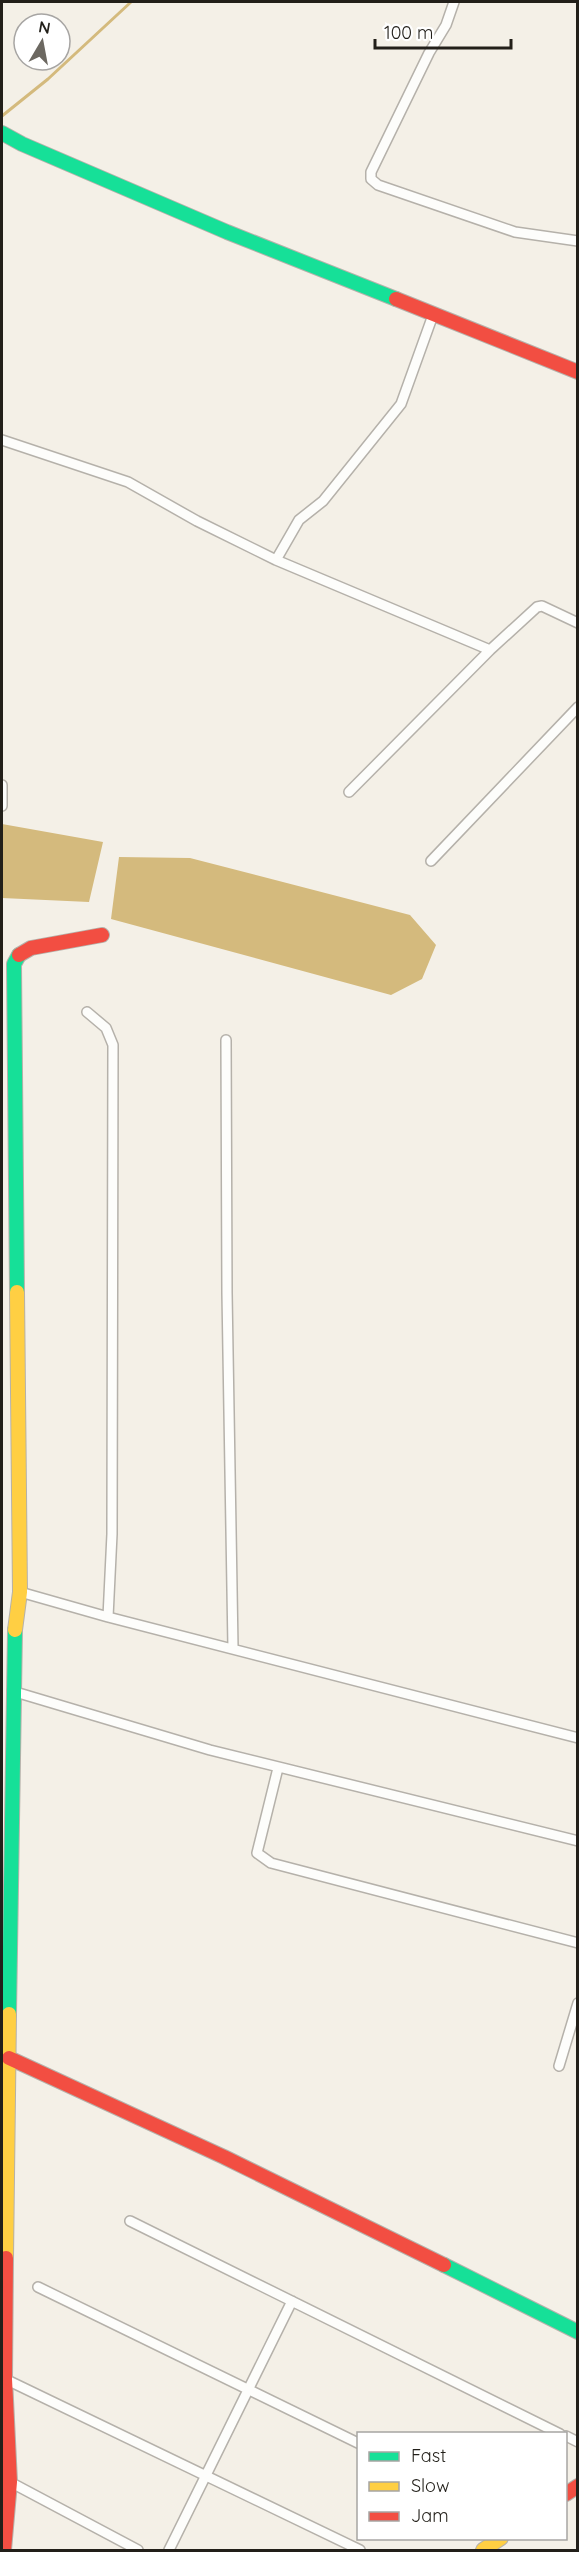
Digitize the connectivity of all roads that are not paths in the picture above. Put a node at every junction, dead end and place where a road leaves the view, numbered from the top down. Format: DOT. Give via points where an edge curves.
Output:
graph roads {
  1 [pos="454,2"];
  2 [pos="2,133"];
  3 [pos="578,241"];
  4 [pos="433,315"];
  5 [pos="578,372"];
  6 [pos="2,440"];
  7 [pos="276,560"];
  8 [pos="578,623"];
  9 [pos="490,650"];
  10 [pos="578,707"];
  11 [pos="2,785"];
  12 [pos="349,792"];
  13 [pos="2,806"];
  14 [pos="432,861"];
  15 [pos="102,935"];
  16 [pos="87,1012"];
  17 [pos="226,1040"];
  18 [pos="20,1592"];
  19 [pos="108,1617"];
  20 [pos="233,1648"];
  21 [pos="12,1691"];
  22 [pos="578,1738"];
  23 [pos="278,1768"];
  24 [pos="578,1841"];
  25 [pos="578,1944"];
  26 [pos="578,2003"];
  27 [pos="9,2058"];
  28 [pos="559,2066"];
  29 [pos="130,2221"];
  30 [pos="38,2287"];
  31 [pos="292,2301"];
  32 [pos="578,2332"];
  33 [pos="5,2379"];
  34 [pos="248,2388"];
  35 [pos="558,2432"];
  36 [pos="357,2442"];
  37 [pos="205,2475"];
  38 [pos="10,2482"];
  39 [pos="498,2540"];
  40 [pos="4,2550"];
  41 [pos="138,2550"];
  42 [pos="169,2550"];
  43 [pos="360,2550"];
  44 [pos="483,2550"];
  1 -- 3 [label="street" via="371,179 378,185 515,232"];
  2 -- 4 [label="street" via="216,227"];
  4 -- 5 [label="street"];
  4 -- 7 [label="street" via="401,404 323,501 299,520"];
  6 -- 7 [label="street" via="128,482"];
  7 -- 9 [label="street"];
  8 -- 9 [label="street" via="539,606"];
  9 -- 12 [label="street"];
  10 -- 14 [label="street"];
  11 -- 13 [label="street"];
  15 -- 18 [label="street" via="31,948 20,953 14,964"];
  16 -- 19 [label="street" via="106,1028 113,1045 112,1534"];
  17 -- 20 [label="street"];
  18 -- 19 [label="street"];
  18 -- 21 [label="street"];
  19 -- 20 [label="street"];
  20 -- 22 [label="street"];
  21 -- 23 [label="street"];
  21 -- 27 [label="street"];
  23 -- 24 [label="street"];
  23 -- 25 [label="street" via="257,1853 271,1863"];
  26 -- 28 [label="street"];
  27 -- 32 [label="street" via="348,2216"];
  27 -- 33 [label="street"];
  29 -- 31 [label="street"];
  30 -- 34 [label="street"];
  31 -- 34 [label="street"];
  31 -- 35 [label="street"];
  33 -- 37 [label="street"];
  33 -- 38 [label="street"];
  34 -- 36 [label="street"];
  34 -- 37 [label="street"];
  37 -- 42 [label="street"];
  37 -- 43 [label="street"];
  38 -- 40 [label="street"];
  38 -- 41 [label="street"];
  39 -- 44 [label="street"];
}
